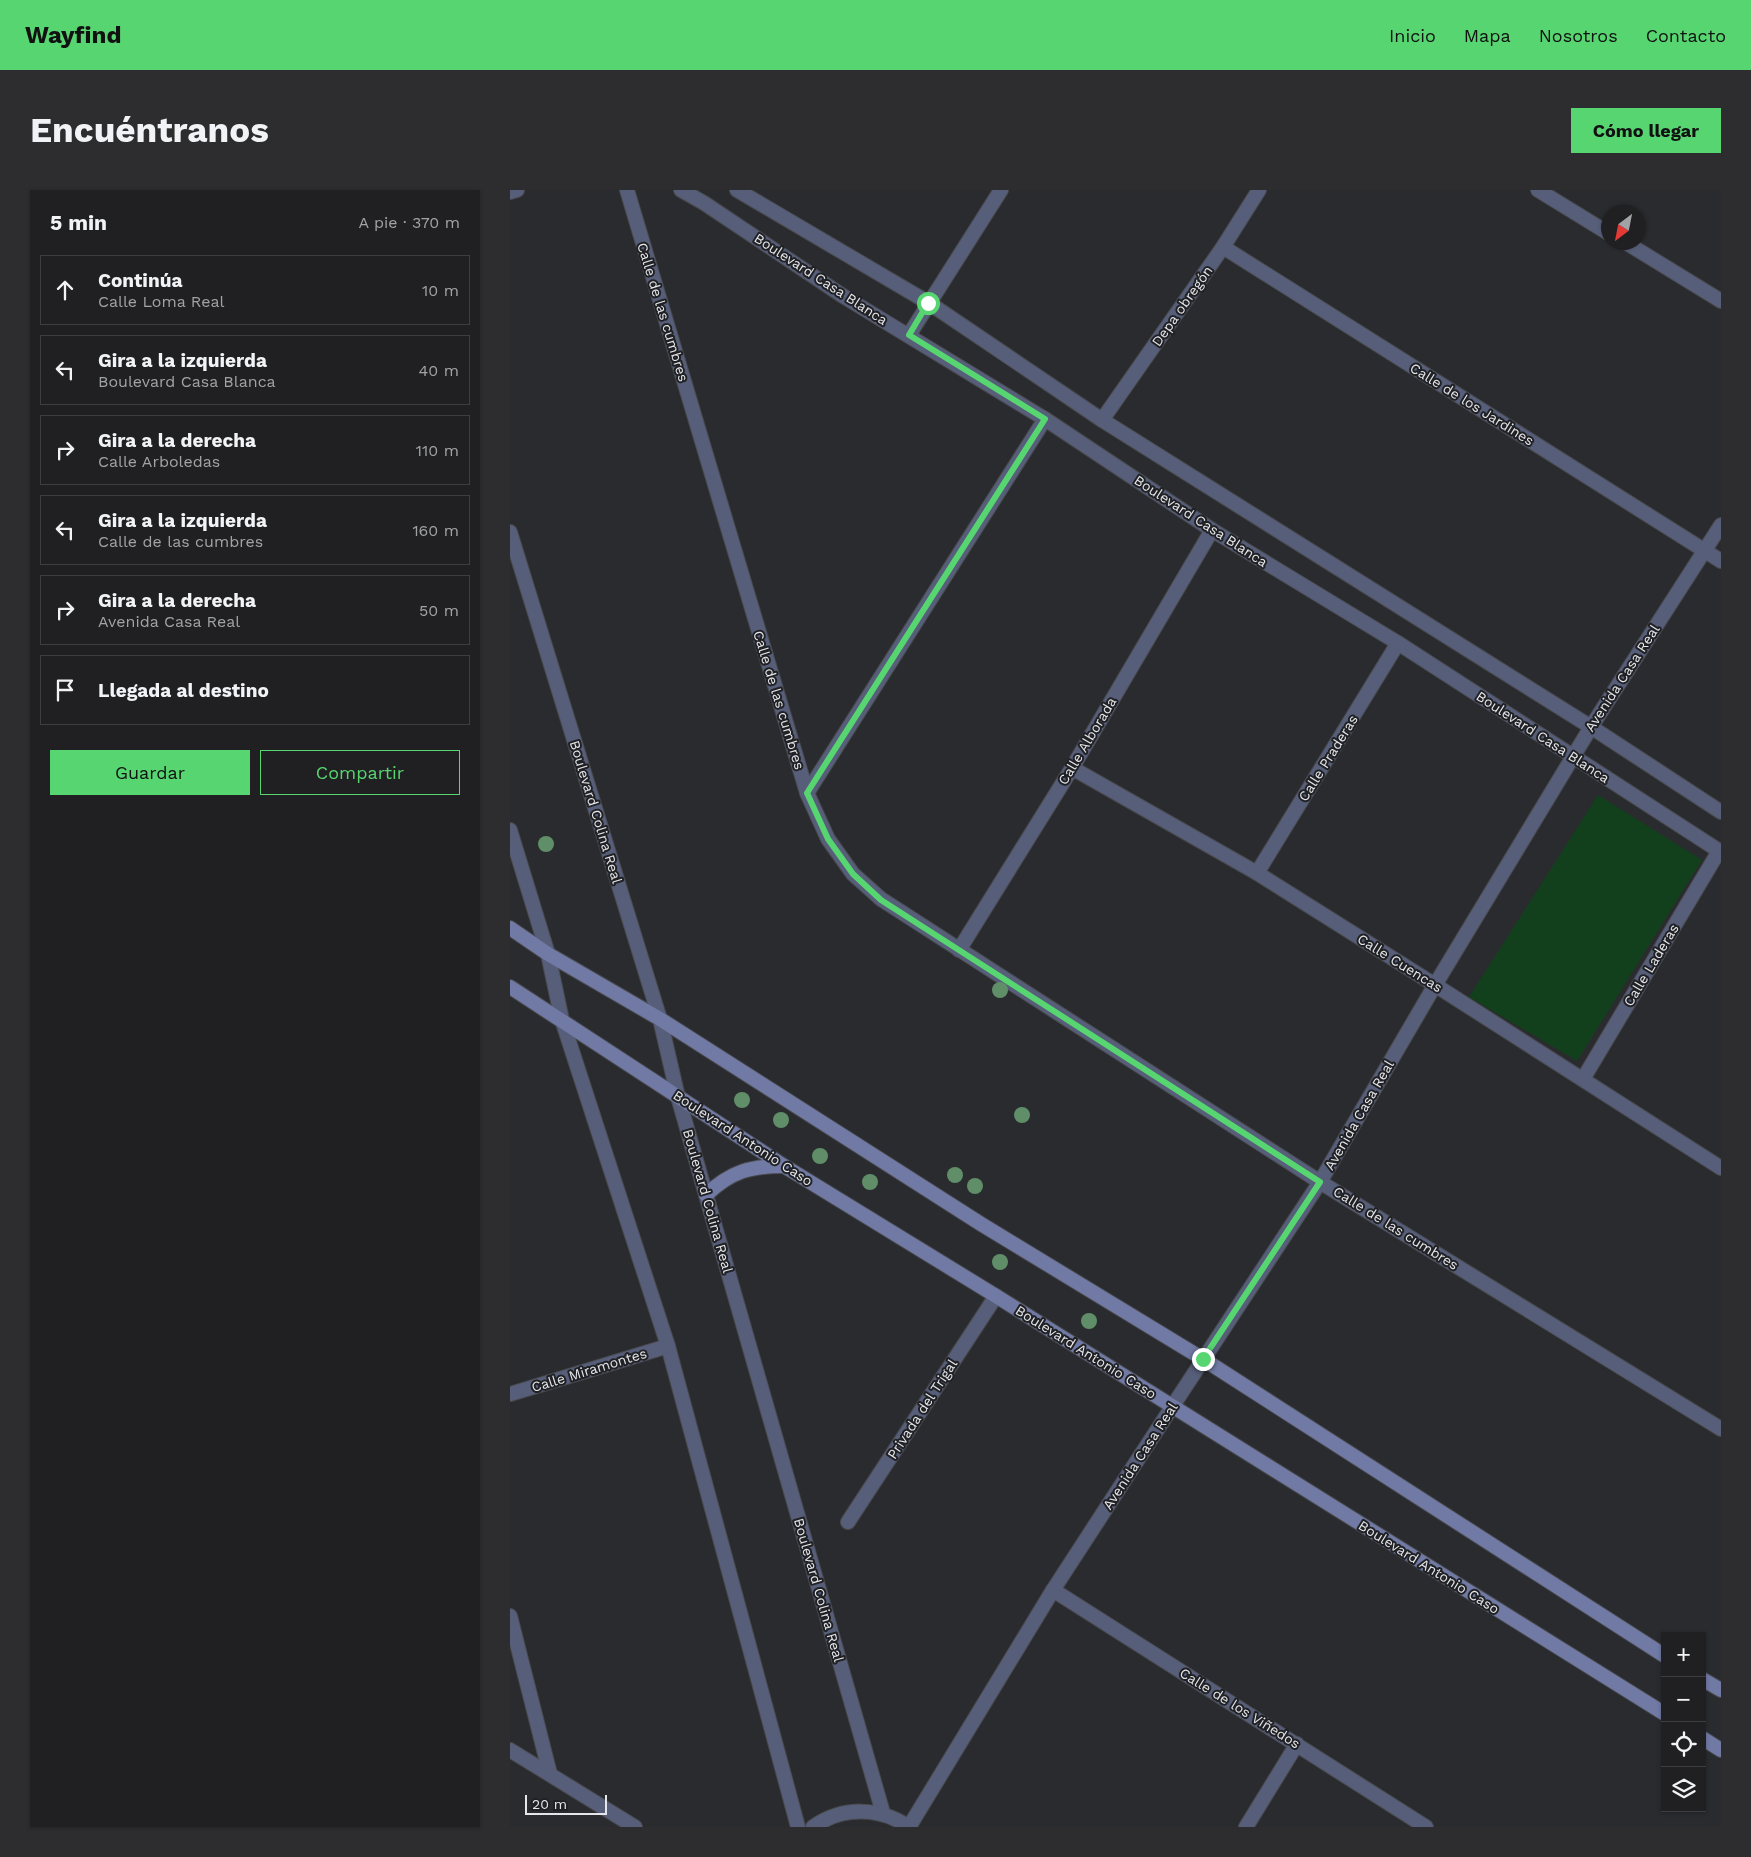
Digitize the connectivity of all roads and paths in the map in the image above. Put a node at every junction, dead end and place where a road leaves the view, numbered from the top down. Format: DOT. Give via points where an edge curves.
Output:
graph roads {
  1 [pos="517,190"];
  2 [pos="627,190"];
  3 [pos="680,190"];
  4 [pos="737,190"];
  5 [pos="1001,190"];
  6 [pos="1258,190"];
  7 [pos="1538,190"];
  8 [pos="510,192"];
  9 [pos="1601,229"];
  10 [pos="1223,247"];
  11 [pos="1638,250"];
  12 [pos="1721,301"];
  13 [pos="928,303"];
  14 [pos="909,335"];
  15 [pos="1045,419"];
  16 [pos="1102,420"];
  17 [pos="1721,525"];
  18 [pos="1212,530"];
  19 [pos="510,532"];
  20 [pos="1705,550"];
  21 [pos="1721,561"];
  22 [pos="1398,643"];
  23 [pos="1591,727"];
  24 [pos="1572,757"];
  25 [pos="1072,768"];
  26 [pos="807,793"];
  27 [pos="1721,812"];
  28 [pos="510,830"];
  29 [pos="1720,852"];
  30 [pos="1257,873"];
  31 [pos="510,928"];
  32 [pos="959,950"];
  33 [pos="548,954"];
  34 [pos="1435,984"];
  35 [pos="510,987"];
  36 [pos="660,1019"];
  37 [pos="562,1020"];
  38 [pos="1583,1079"];
  39 [pos="678,1097"];
  40 [pos="784,1166"];
  41 [pos="1721,1168"];
  42 [pos="1320,1182"];
  43 [pos="706,1195"];
  44 [pos="996,1296"];
  45 [pos="668,1346"];
  46 [pos="1203,1359"];
  47 [pos="510,1394"];
  48 [pos="1172,1406"];
  49 [pos="1721,1429"];
  50 [pos="848,1522"];
  51 [pos="1053,1590"];
  52 [pos="510,1616"];
  53 [pos="1661,1653"];
  54 [pos="1706,1681"];
  55 [pos="1721,1690"];
  56 [pos="1661,1710"];
  57 [pos="1706,1741"];
  58 [pos="1297,1744"];
  59 [pos="510,1750"];
  60 [pos="1721,1750"];
  61 [pos="550,1774"];
  62 [pos="883,1813"];
  63 [pos="636,1827"];
  64 [pos="798,1827"];
  65 [pos="813,1827"];
  66 [pos="909,1827"];
  67 [pos="1246,1827"];
  68 [pos="1426,1827"];
  1 -- 8 [label="street"];
  2 -- 26 [label="street, Calle de las cumbres"];
  3 -- 14 [label="street, Boulevard Casa Blanca"];
  4 -- 13 [label="street"];
  5 -- 13 [label="street"];
  6 -- 10 [label="street, Depa obregón"];
  7 -- 9 [label="street"];
  10 -- 16 [label="street, Depa obregón"];
  10 -- 20 [label="street, Calle de los Jardines"];
  11 -- 12 [label="street"];
  13 -- 14 [label="street"];
  13 -- 16 [label="street"];
  14 -- 15 [label="street, Boulevard Casa Blanca"];
  15 -- 18 [label="street, Boulevard Casa Blanca"];
  15 -- 26 [label="street"];
  16 -- 23 [label="street"];
  17 -- 20 [label="street, Avenida Casa Real"];
  18 -- 22 [label="street, Boulevard Casa Blanca"];
  18 -- 25 [label="street, Calle Alborada"];
  19 -- 36 [label="street, Boulevard Colina Real"];
  20 -- 21 [label="street, Calle de los Jardines"];
  20 -- 23 [label="street, Avenida Casa Real"];
  22 -- 24 [label="street, Boulevard Casa Blanca"];
  22 -- 30 [label="street, Calle Praderas"];
  23 -- 24 [label="street, Avenida Casa Real"];
  23 -- 27 [label="street"];
  24 -- 29 [label="street, Boulevard Casa Blanca"];
  24 -- 34 [label="street, Avenida Casa Real"];
  25 -- 30 [label="street, Calle Cuencas"];
  25 -- 32 [label="street, Calle Alborada"];
  26 -- 32 [label="street, Calle de las cumbres" via="828,839 853,874 881,900"];
  28 -- 33 [label="street"];
  29 -- 38 [label="street, Calle Laderas"];
  30 -- 34 [label="street, Calle Cuencas"];
  31 -- 33 [label="main road"];
  32 -- 42 [label="street, Calle de las cumbres"];
  33 -- 36 [label="main road"];
  33 -- 37 [label="street"];
  34 -- 38 [label="street, Calle Cuencas"];
  34 -- 42 [label="street, Avenida Casa Real"];
  35 -- 37 [label="main road, Boulevard Antonio Caso"];
  36 -- 39 [label="street, Boulevard Colina Real"];
  36 -- 46 [label="main road" via="981,1224"];
  37 -- 39 [label="main road, Boulevard Antonio Caso"];
  37 -- 45 [label="street"];
  38 -- 41 [label="street, Calle Cuencas"];
  39 -- 40 [label="main road, Boulevard Antonio Caso"];
  39 -- 43 [label="street, Boulevard Colina Real"];
  40 -- 43 [label="main road" via="748,1169 725,1179"];
  40 -- 44 [label="main road, Boulevard Antonio Caso"];
  42 -- 46 [label="street, Avenida Casa Real"];
  42 -- 49 [label="street, Calle de las cumbres"];
  43 -- 62 [label="street, Boulevard Colina Real"];
  44 -- 48 [label="main road, Boulevard Antonio Caso"];
  44 -- 50 [label="street, Privada del Trigal"];
  45 -- 47 [label="street, Calle Miramontes"];
  45 -- 64 [label="street"];
  46 -- 48 [label="street, Avenida Casa Real"];
  46 -- 53 [label="main road"];
  48 -- 51 [label="street, Avenida Casa Real"];
  48 -- 56 [label="main road, Boulevard Antonio Caso"];
  51 -- 58 [label="street, Calle de los Viñedos"];
  51 -- 66 [label="street, Avenida Casa Real"];
  52 -- 61 [label="street"];
  54 -- 55 [label="main road"];
  57 -- 60 [label="main road"];
  58 -- 67 [label="street"];
  58 -- 68 [label="street, Calle de los Viñedos"];
  59 -- 61 [label="street"];
  61 -- 63 [label="street"];
  62 -- 65 [label="street" via="847,1812"];
  62 -- 66 [label="street"];
}
